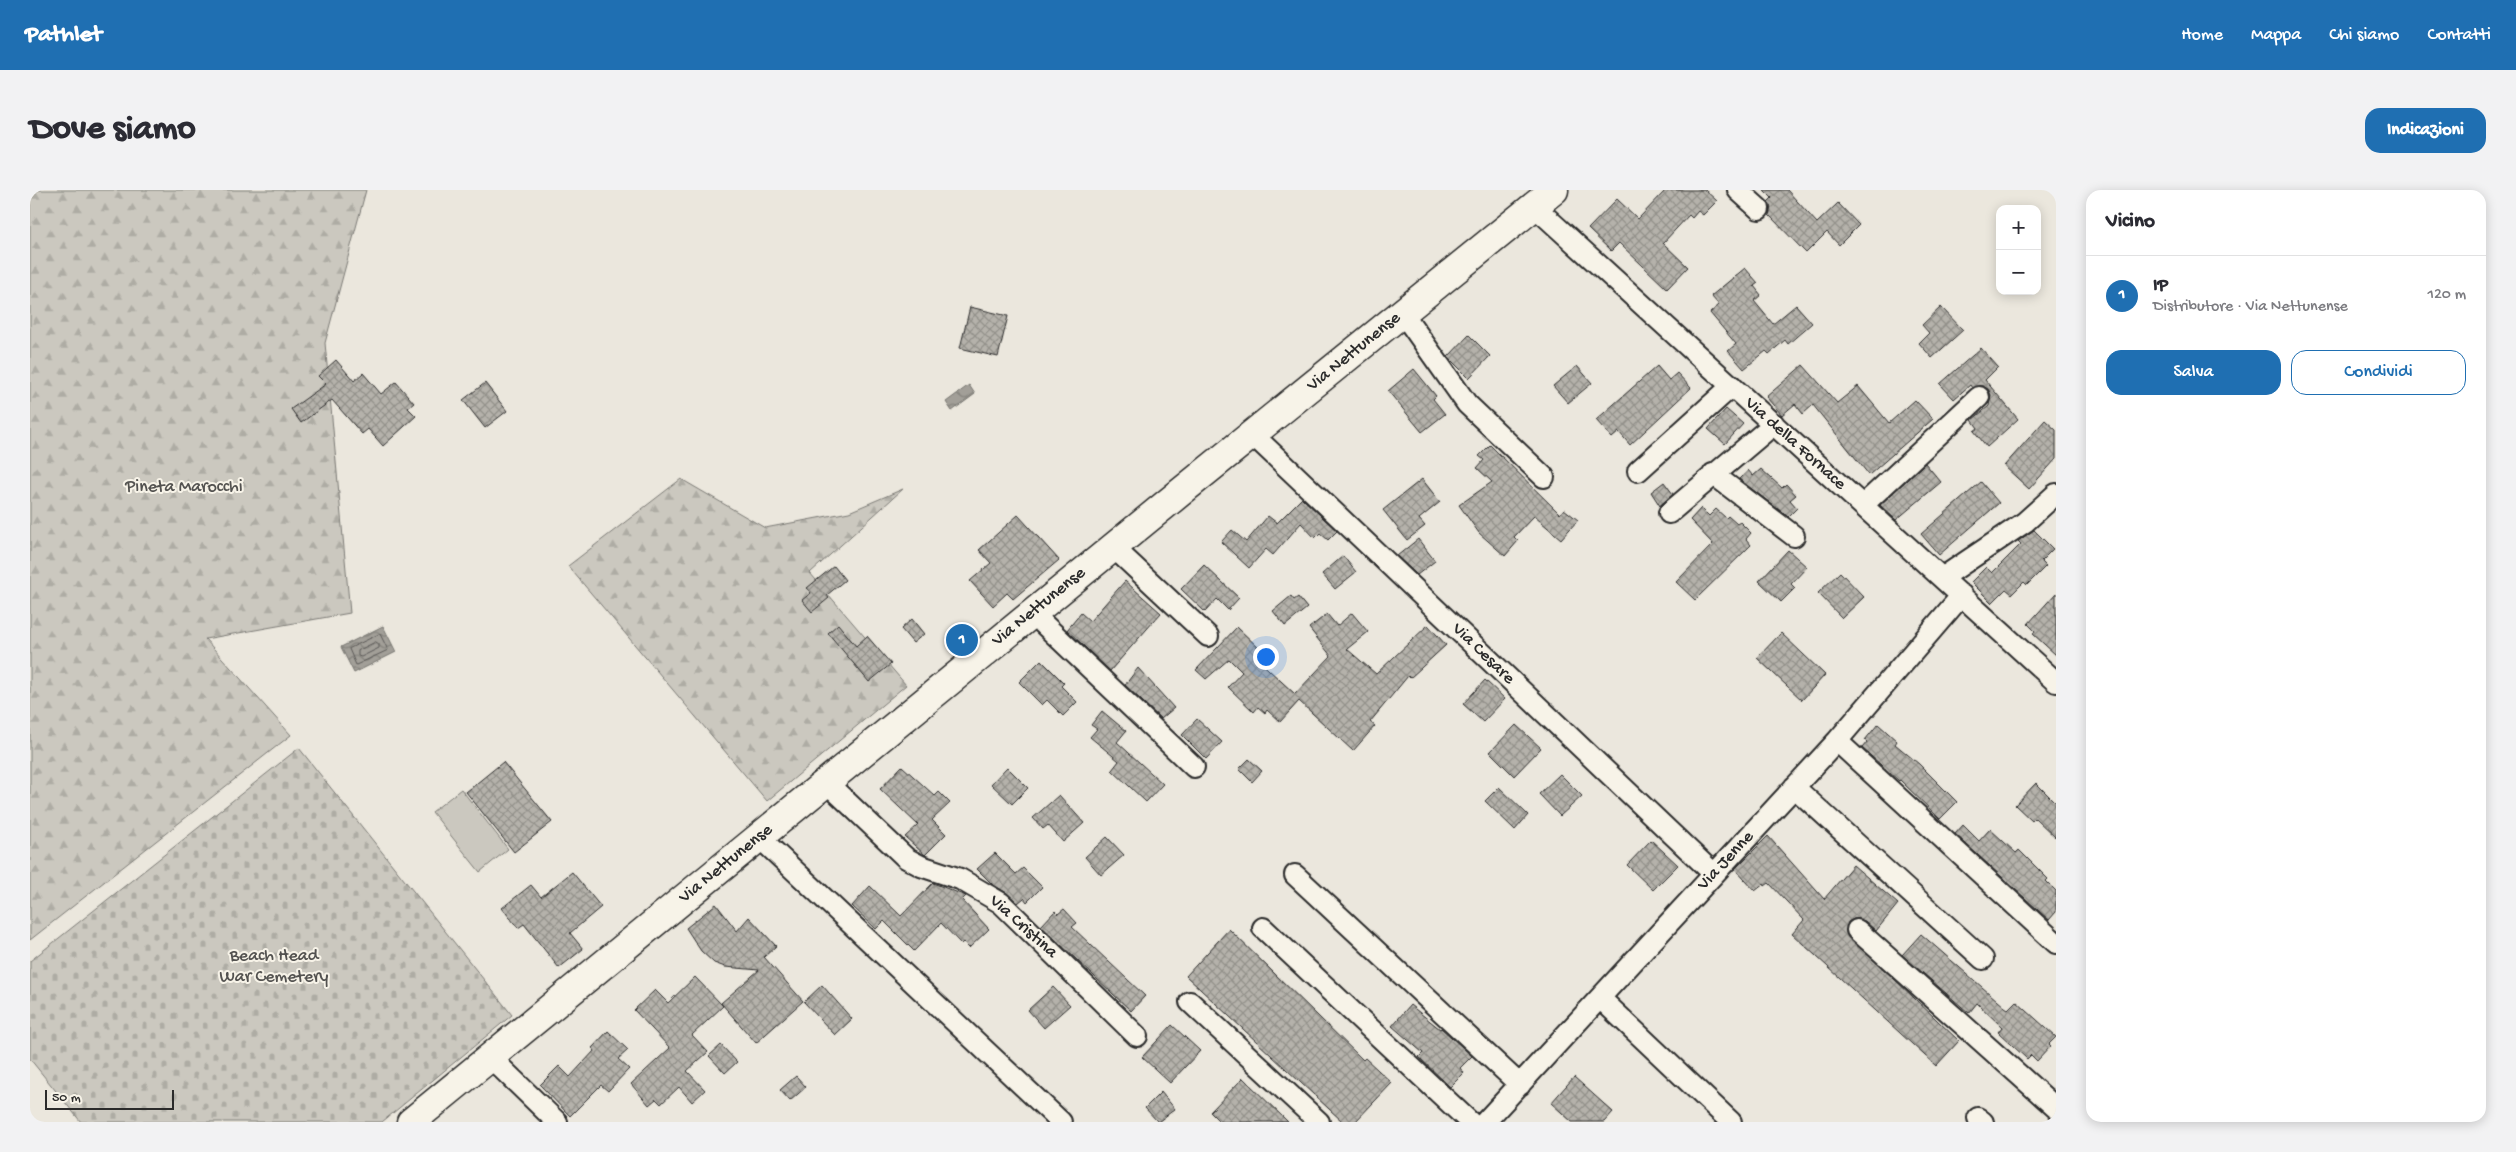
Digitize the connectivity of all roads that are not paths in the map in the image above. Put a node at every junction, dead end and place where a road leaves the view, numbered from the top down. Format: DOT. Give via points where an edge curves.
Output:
graph roads {
  1 [pos="1738,190"];
  2 [pos="1544,198"];
  3 [pos="1759,209"];
  4 [pos="1402,312"];
  5 [pos="1732,386"];
  6 [pos="1979,397"];
  7 [pos="1774,424"];
  8 [pos="1252,434"];
  9 [pos="1638,471"];
  10 [pos="1714,474"];
  11 [pos="1544,477"];
  12 [pos="2056,494"];
  13 [pos="1862,506"];
  14 [pos="1669,513"];
  15 [pos="1794,536"];
  16 [pos="1113,547"];
  17 [pos="1942,578"];
  18 [pos="1962,594"];
  19 [pos="1032,614"];
  20 [pos="1208,636"];
  21 [pos="2056,682"];
  22 [pos="1837,741"];
  23 [pos="1194,767"];
  24 [pos="826,782"];
  25 [pos="1794,787"];
  26 [pos="759,837"];
  27 [pos="1714,874"];
  28 [pos="1294,875"];
  29 [pos="1263,928"];
  30 [pos="1857,930"];
  31 [pos="2056,943"];
  32 [pos="1983,959"];
  33 [pos="1600,998"];
  34 [pos="1190,1002"];
  35 [pos="1137,1036"];
  36 [pos="490,1056"];
  37 [pos="1520,1085"];
  38 [pos="2056,1108"];
  39 [pos="411,1122"];
  40 [pos="557,1122"];
  41 [pos="1061,1122"];
  42 [pos="1319,1122"];
  43 [pos="1470,1122"];
  44 [pos="1485,1122"];
  45 [pos="1731,1122"];
  1 -- 3 [label="street"];
  2 -- 4 [label="main road, Via Nettunense"];
  2 -- 5 [label="street, Via della Fornace"];
  4 -- 8 [label="main road, Via Nettunense"];
  4 -- 11 [label="street" via="1467,404"];
  5 -- 7 [label="street, Via della Fornace"];
  5 -- 9 [label="street"];
  6 -- 13 [label="street"];
  7 -- 10 [label="street"];
  7 -- 13 [label="street, Via della Fornace"];
  8 -- 16 [label="main road, Via Nettunense"];
  8 -- 27 [label="street, Via Cesare"];
  10 -- 14 [label="street"];
  10 -- 15 [label="street"];
  12 -- 17 [label="street" via="2025,522"];
  13 -- 17 [label="street, Via della Fornace"];
  16 -- 19 [label="main road, Via Nettunense"];
  16 -- 20 [label="street"];
  17 -- 18 [label="street, Via della Fornace"];
  18 -- 21 [label="street, Via della Fornace"];
  18 -- 22 [label="street, Via Jenne"];
  19 -- 23 [label="street"];
  19 -- 24 [label="main road, Via Nettunense"];
  22 -- 25 [label="street, Via Jenne"];
  22 -- 31 [label="street"];
  24 -- 26 [label="main road, Via Nettunense"];
  24 -- 35 [label="street, Via Cristina" via="906,858 974,886 1006,907"];
  25 -- 27 [label="street, Via Jenne"];
  25 -- 32 [label="street"];
  26 -- 36 [label="main road, Via Nettunense"];
  26 -- 41 [label="street"];
  27 -- 33 [label="street, Via Jenne"];
  28 -- 37 [label="street"];
  29 -- 43 [label="street"];
  30 -- 38 [label="street"];
  33 -- 37 [label="street, Via Jenne"];
  33 -- 45 [label="street"];
  34 -- 42 [label="street"];
  36 -- 39 [label="main road, Via Nettunense"];
  36 -- 40 [label="street"];
  37 -- 44 [label="street, Via Jenne"];
}
